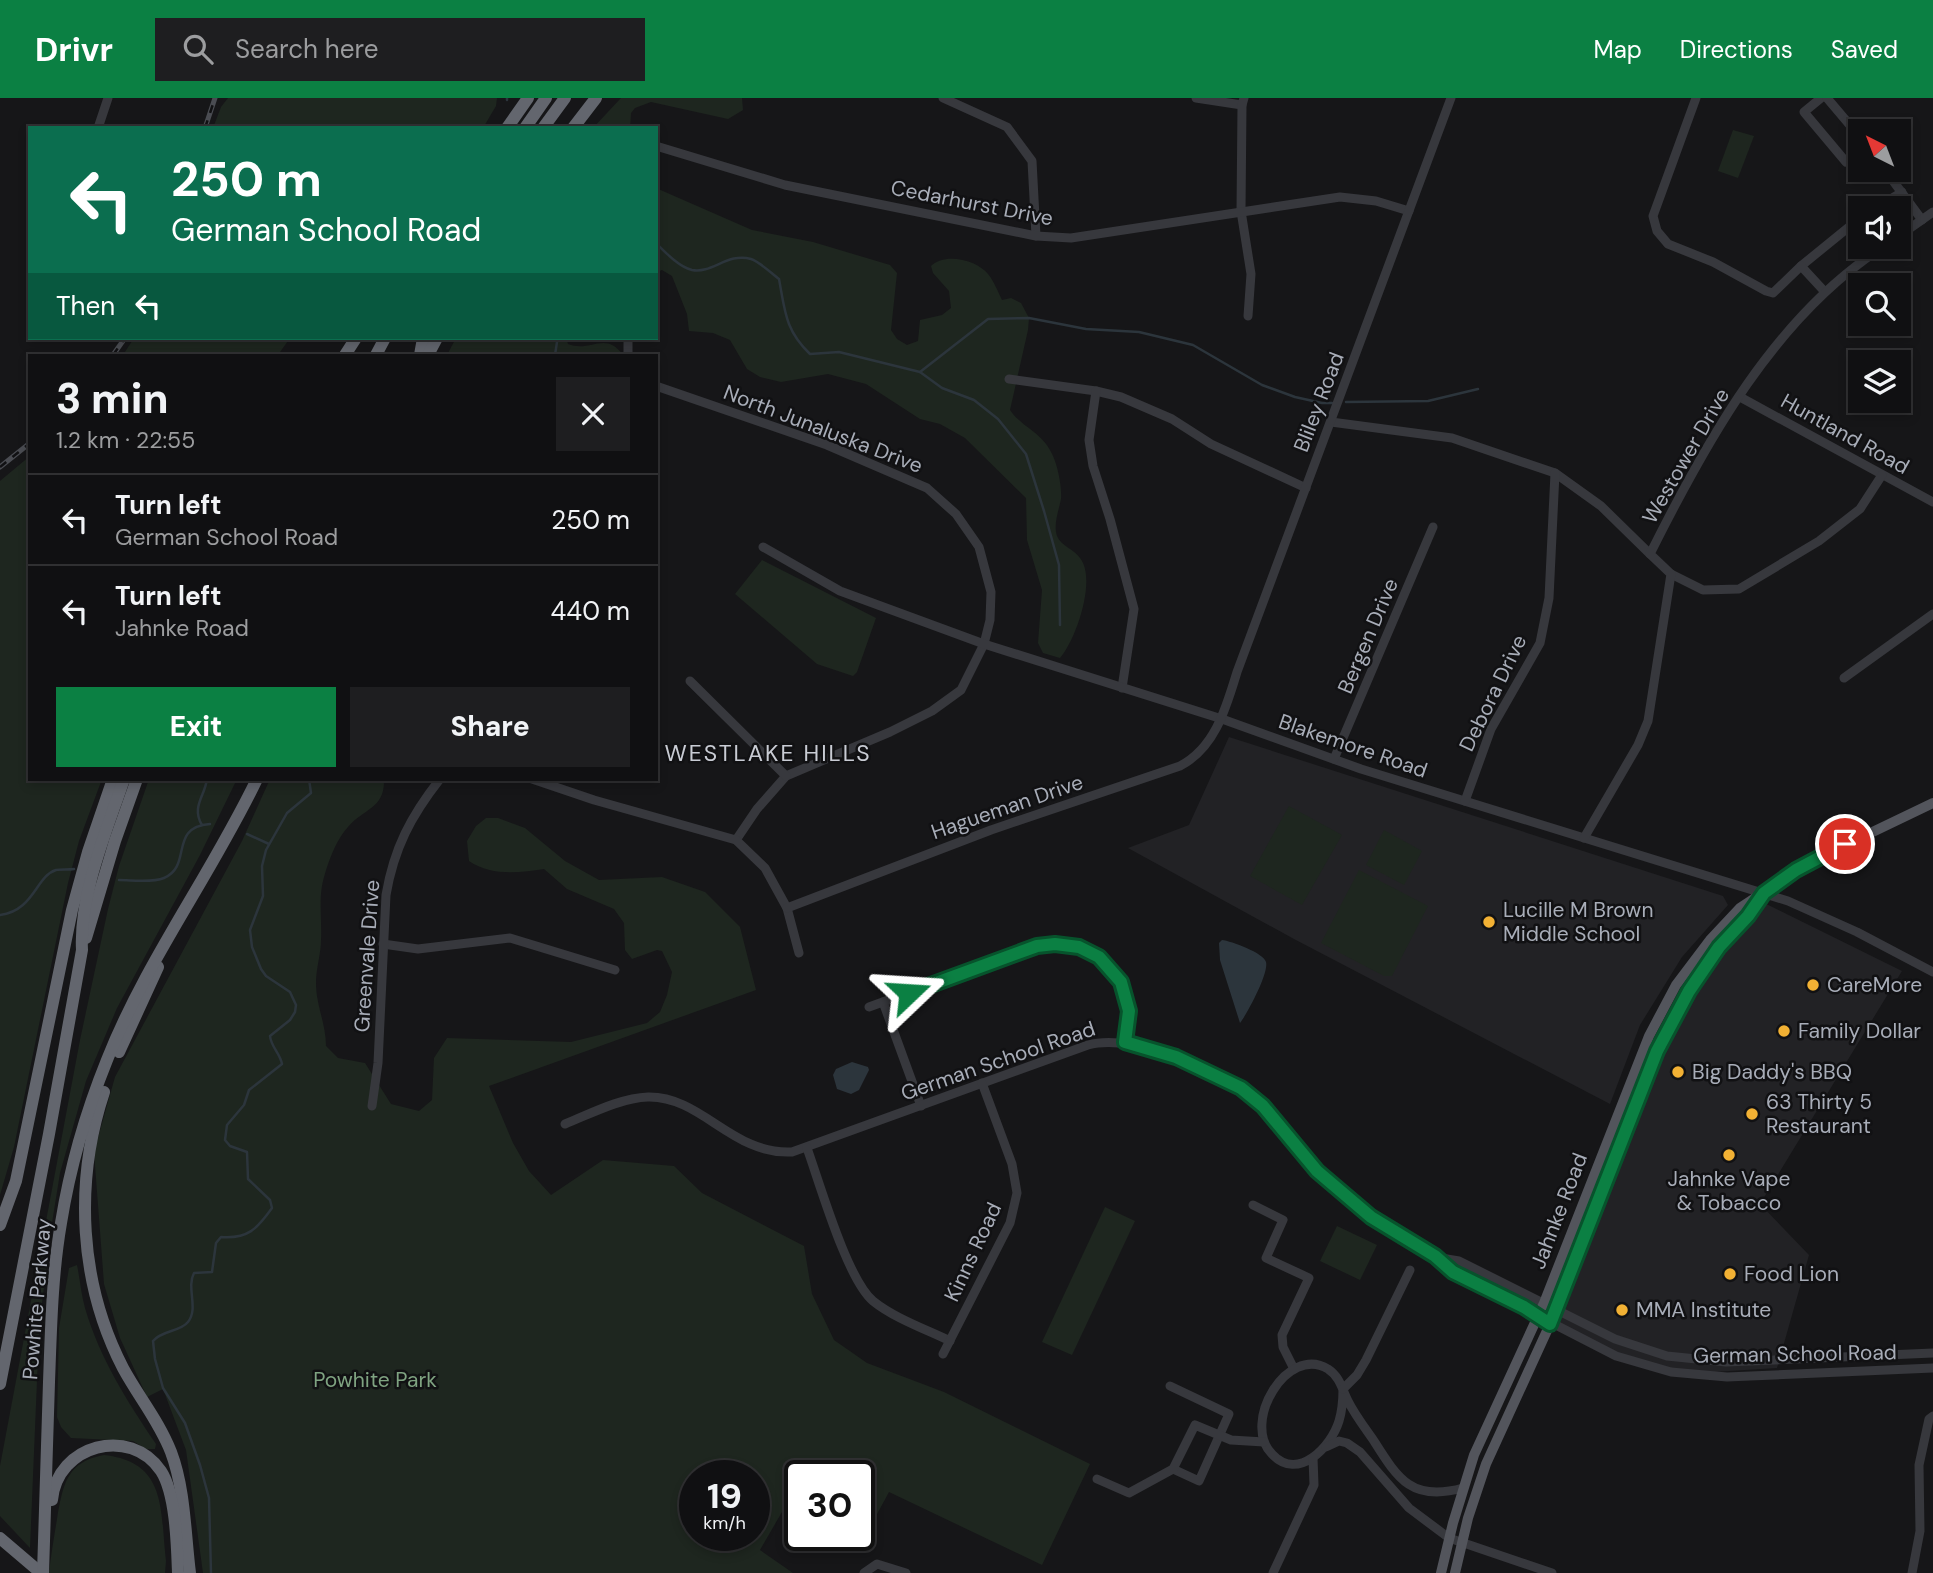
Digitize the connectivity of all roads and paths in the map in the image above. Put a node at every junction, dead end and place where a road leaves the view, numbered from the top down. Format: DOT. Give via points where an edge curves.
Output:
graph roads {
  1 [pos="108,98"];
  2 [pos="528,98"];
  3 [pos="546,98"];
  4 [pos="565,98"];
  5 [pos="596,98"];
  6 [pos="943,98"];
  7 [pos="1196,98"];
  8 [pos="1451,98"];
  9 [pos="1696,98"];
  10 [pos="1821,98"];
  11 [pos="1827,98"];
  12 [pos="1243,102"];
  13 [pos="1848,123"];
  14 [pos="99,126"];
  15 [pos="507,126"];
  16 [pos="525,126"];
  17 [pos="544,126"];
  18 [pos="575,126"];
  19 [pos="658,147"];
  20 [pos="1848,160"];
  21 [pos="1894,182"];
  22 [pos="1902,192"];
  23 [pos="1896,196"];
  24 [pos="1241,211"];
  25 [pos="1409,211"];
  26 [pos="1933,212"];
  27 [pos="1922,220"];
  28 [pos="1848,228"];
  29 [pos="1911,228"];
  30 [pos="1036,236"];
  31 [pos="1867,259"];
  32 [pos="1801,266"];
  33 [pos="1825,292"];
  34 [pos="1248,316"];
  35 [pos="1009,379"];
  36 [pos="658,387"];
  37 [pos="1096,391"];
  38 [pos="1740,397"];
  39 [pos="1331,422"];
  40 [pos="1555,473"];
  41 [pos="1882,475"];
  42 [pos="1306,488"];
  43 [pos="1933,502"];
  44 [pos="1433,527"];
  45 [pos="763,547"];
  46 [pos="1650,554"];
  47 [pos="1671,574"];
  48 [pos="1933,614"];
  49 [pos="984,644"];
  50 [pos="1844,678"];
  51 [pos="690,681"];
  52 [pos="1122,688"];
  53 [pos="1222,719"];
  54 [pos="1334,759"];
  55 [pos="786,776"];
  56 [pos="112,781"];
  57 [pos="123,781"];
  58 [pos="136,781"];
  59 [pos="256,781"];
  60 [pos="438,781"];
  61 [pos="538,781"];
  62 [pos="1465,801"];
  63 [pos="1933,803"];
  64 [pos="1584,838"];
  65 [pos="736,840"];
  66 [pos="1764,893"];
  67 [pos="787,908"];
  68 [pos="168,938"];
  69 [pos="383,944"];
  70 [pos="82,950"];
  71 [pos="799,953"];
  72 [pos="615,970"];
  73 [pos="1933,972"];
  74 [pos="883,1002"];
  75 [pos="869,1007"];
  76 [pos="1125,1042"];
  77 [pos="982,1083"];
  78 [pos="921,1105"];
  79 [pos="372,1106"];
  80 [pos="565,1124"];
  81 [pos="807,1148"];
  82 [pos="1252,1205"];
  83 [pos="0,1225"];
  84 [pos="1435,1256"];
  85 [pos="1410,1270"];
  86 [pos="1544,1303"];
  87 [pos="1556,1311"];
  88 [pos="1538,1316"];
  89 [pos="1550,1324"];
  90 [pos="950,1341"];
  91 [pos="1933,1353"];
  92 [pos="943,1354"];
  93 [pos="1933,1368"];
  94 [pos="1294,1369"];
  95 [pos="0,1384"];
  96 [pos="1170,1386"];
  97 [pos="1343,1390"];
  98 [pos="1933,1416"];
  99 [pos="1219,1436"];
  100 [pos="1264,1442"];
  101 [pos="1324,1449"];
  102 [pos="1313,1458"];
  103 [pos="1173,1469"];
  104 [pos="1392,1471"];
  105 [pos="1097,1479"];
  106 [pos="1463,1488"];
  107 [pos="1402,1501"];
  108 [pos="1449,1538"];
  109 [pos="0,1539"];
  110 [pos="1462,1544"];
  111 [pos="44,1551"];
  112 [pos="899,1572"];
  113 [pos="31,1573"];
  114 [pos="42,1573"];
  115 [pos="178,1573"];
  116 [pos="190,1573"];
  117 [pos="864,1573"];
  118 [pos="1273,1573"];
  119 [pos="1441,1573"];
  120 [pos="1455,1573"];
  121 [pos="1552,1573"];
  122 [pos="1912,1573"];
  1 -- 14 [label="street"];
  2 -- 15 [label="highway"];
  3 -- 16 [label="highway"];
  4 -- 17 [label="highway"];
  5 -- 18 [label="highway"];
  6 -- 30 [label="street" via="1007,127 1032,161"];
  7 -- 12 [label="street"];
  8 -- 25 [label="street, Bliley Road"];
  9 -- 32 [label="street" via="1655,207 1657,231 1668,244 1773,293"];
  10 -- 20 [label="street" via="1804,112"];
  11 -- 13 [label="street"];
  12 -- 24 [label="street"];
  19 -- 30 [label="street, Cedarhurst Drive" via="785,185"];
  21 -- 22 [label="street"];
  22 -- 23 [label="street"];
  22 -- 27 [label="street"];
  24 -- 25 [label="street, Cedarhurst Drive" via="1340,197"];
  24 -- 30 [label="street, Cedarhurst Drive" via="1071,238"];
  24 -- 34 [label="street" via="1251,274"];
  25 -- 39 [label="street, Bliley Road"];
  26 -- 27 [label="street"];
  27 -- 29 [label="street"];
  28 -- 32 [label="street"];
  31 -- 33 [label="street, Westower Drive"];
  32 -- 33 [label="street"];
  33 -- 38 [label="street, Westower Drive" via="1773,347"];
  35 -- 37 [label="street"];
  36 -- 49 [label="street, North Junaluska Drive" via="827,445 927,488 956,514 979,547 991,592"];
  37 -- 42 [label="street" via="1172,419 1211,444"];
  37 -- 52 [label="street" via="1088,440 1134,609"];
  38 -- 41 [label="street, Huntland Road"];
  38 -- 46 [label="street, Westower Drive" via="1683,487"];
  39 -- 40 [label="street" via="1452,438"];
  39 -- 42 [label="street, Bliley Road"];
  40 -- 46 [label="street" via="1601,506"];
  40 -- 62 [label="street, Debora Drive" via="1549,598 1540,643 1491,729"];
  41 -- 43 [label="street, Huntland Road"];
  41 -- 47 [label="street, Westower Drive" via="1860,509 1819,541 1739,589 1703,590"];
  42 -- 53 [label="street, Bliley Road"];
  44 -- 54 [label="street, Bergen Drive"];
  45 -- 49 [label="street, Blakemore Road" via="841,591"];
  46 -- 47 [label="street, Westower Drive"];
  47 -- 64 [label="street" via="1648,721"];
  48 -- 50 [label="street"];
  49 -- 52 [label="street, Blakemore Road"];
  49 -- 55 [label="street, North Junaluska Drive" via="961,690 933,711"];
  51 -- 55 [label="street"];
  52 -- 53 [label="street, Blakemore Road"];
  53 -- 54 [label="street, Blakemore Road"];
  53 -- 67 [label="street, Hagueman Drive" via="1199,754 1180,766 991,830"];
  54 -- 62 [label="street, Blakemore Road"];
  55 -- 65 [label="street"];
  56 -- 83 [label="highway" via="76,893 16,1181"];
  57 -- 70 [label="highway, Powhite Parkway" via="88,898 81,928"];
  58 -- 70 [label="highway"];
  59 -- 68 [label="highway, Powhite Parkway"];
  60 -- 69 [label="street, Greenvale Drive" via="416,810 390,871"];
  61 -- 65 [label="street"];
  62 -- 64 [label="street, Blakemore Road"];
  63 -- 66 [label="main road, Jahnke Road" via="1828,852"];
  64 -- 66 [label="street, Blakemore Road"];
  65 -- 67 [label="street" via="765,868"];
  66 -- 73 [label="street, Blakemore Road" via="1835,921"];
  66 -- 86 [label="main road, Jahnke Road" via="1740,908 1710,940 1658,1016"];
  66 -- 87 [label="main road, Jahnke Road" via="1706,965 1663,1038"];
  67 -- 71 [label="street"];
  68 -- 111 [label="highway, Powhite Parkway" via="107,1059 66,1196 53,1297"];
  68 -- 116 [label="highway" via="95,1119 86,1171 85,1231 90,1274 108,1336 173,1459"];
  69 -- 72 [label="street" via="418,949 510,938"];
  69 -- 79 [label="street, Greenvale Drive"];
  70 -- 95 [label="highway, Powhite Parkway"];
  74 -- 75 [label="street"];
  74 -- 76 [label="street" via="1037,946 1067,944 1099,957 1121,982 1129,1011"];
  74 -- 78 [label="street"];
  76 -- 77 [label="street, German School Road" via="1088,1045"];
  76 -- 84 [label="street, German School Road" via="1176,1057 1250,1094 1317,1171 1351,1202"];
  77 -- 78 [label="street, German School Road"];
  77 -- 90 [label="street, Kinns Road" via="1012,1164 1017,1193 1010,1223"];
  78 -- 81 [label="street, German School Road"];
  80 -- 81 [label="street, German School Road" via="635,1099 660,1098 682,1104 757,1148 779,1153"];
  81 -- 90 [label="street" via="851,1269 864,1292 885,1308"];
  82 -- 94 [label="street" via="1283,1220 1266,1258 1309,1278 1281,1340"];
  84 -- 86 [label="street, German School Road" via="1459,1261"];
  84 -- 88 [label="street, German School Road" via="1453,1272"];
  85 -- 97 [label="street" via="1359,1373"];
  86 -- 87 [label="street, German School Road"];
  86 -- 88 [label="main road, Jahnke Road"];
  87 -- 89 [label="main road, Jahnke Road"];
  87 -- 91 [label="street, German School Road" via="1638,1348 1694,1360"];
  88 -- 89 [label="street, German School Road"];
  88 -- 106 [label="main road, Jahnke Road"];
  89 -- 93 [label="street, German School Road" via="1629,1361 1692,1376"];
  89 -- 110 [label="main road, Jahnke Road" via="1491,1453"];
  90 -- 92 [label="street, Kinns Road"];
  94 -- 97 [label="street" via="1308,1364 1324,1367"];
  94 -- 100 [label="street" via="1267,1402"];
  96 -- 99 [label="street" via="1229,1413"];
  97 -- 101 [label="street" via="1339,1423"];
  97 -- 104 [label="street"];
  98 -- 122 [label="street" via="1919,1465 1920,1531"];
  99 -- 100 [label="street"];
  99 -- 103 [label="street" via="1195,1425"];
  99 -- 103 [label="street" via="1199,1481"];
  100 -- 102 [label="street" via="1274,1457 1289,1463"];
  101 -- 102 [label="street"];
  101 -- 107 [label="street" via="1339,1441 1351,1446"];
  102 -- 118 [label="street" via="1314,1485"];
  103 -- 105 [label="street" via="1129,1493"];
  104 -- 106 [label="street" via="1403,1482 1423,1490"];
  104 -- 107 [label="street"];
  106 -- 108 [label="main road, Jahnke Road"];
  107 -- 108 [label="street"];
  108 -- 110 [label="street"];
  108 -- 119 [label="main road, Jahnke Road"];
  109 -- 113 [label="highway"];
  109 -- 114 [label="highway"];
  110 -- 120 [label="main road, Jahnke Road"];
  110 -- 121 [label="street"];
  111 -- 114 [label="highway, Powhite Parkway"];
  111 -- 115 [label="highway" via="53,1490 62,1470 88,1450 123,1447 151,1460 166,1480"];
  112 -- 117 [label="street" via="877,1564"];
}
